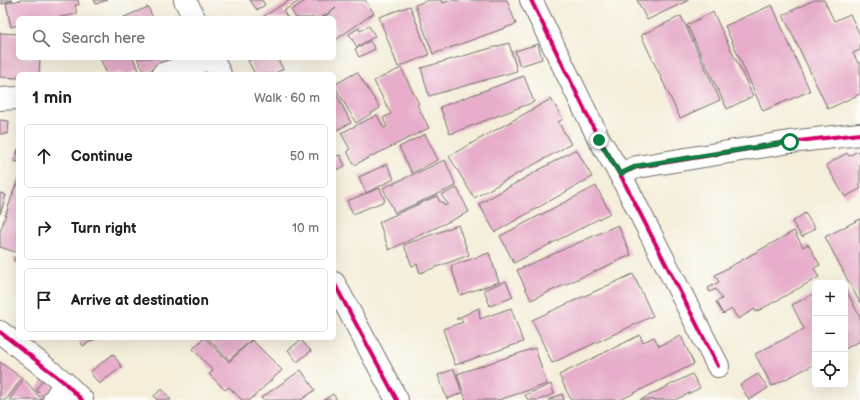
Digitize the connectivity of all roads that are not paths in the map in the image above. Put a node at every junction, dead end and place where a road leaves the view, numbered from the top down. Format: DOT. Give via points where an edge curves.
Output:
graph roads {
  1 [pos="185,0"];
  2 [pos="531,0"];
  3 [pos="193,16"];
  4 [pos="206,60"];
  5 [pos="213,60"];
  6 [pos="169,72"];
  7 [pos="219,72"];
  8 [pos="16,98"];
  9 [pos="0,99"];
  10 [pos="860,134"];
  11 [pos="620,174"];
  12 [pos="336,287"];
  13 [pos="0,332"];
  14 [pos="718,366"];
  15 [pos="59,392"];
  16 [pos="82,400"];
  17 [pos="397,400"];
  1 -- 3 [label="street"];
  2 -- 11 [label="street" via="599,140"];
  4 -- 6 [label="street"];
  5 -- 7 [label="street"];
  8 -- 9 [label="street"];
  10 -- 11 [label="street" via="790,142 637,166"];
  11 -- 14 [label="street"];
  12 -- 17 [label="street"];
  13 -- 15 [label="street"];
  15 -- 16 [label="street"];
}
